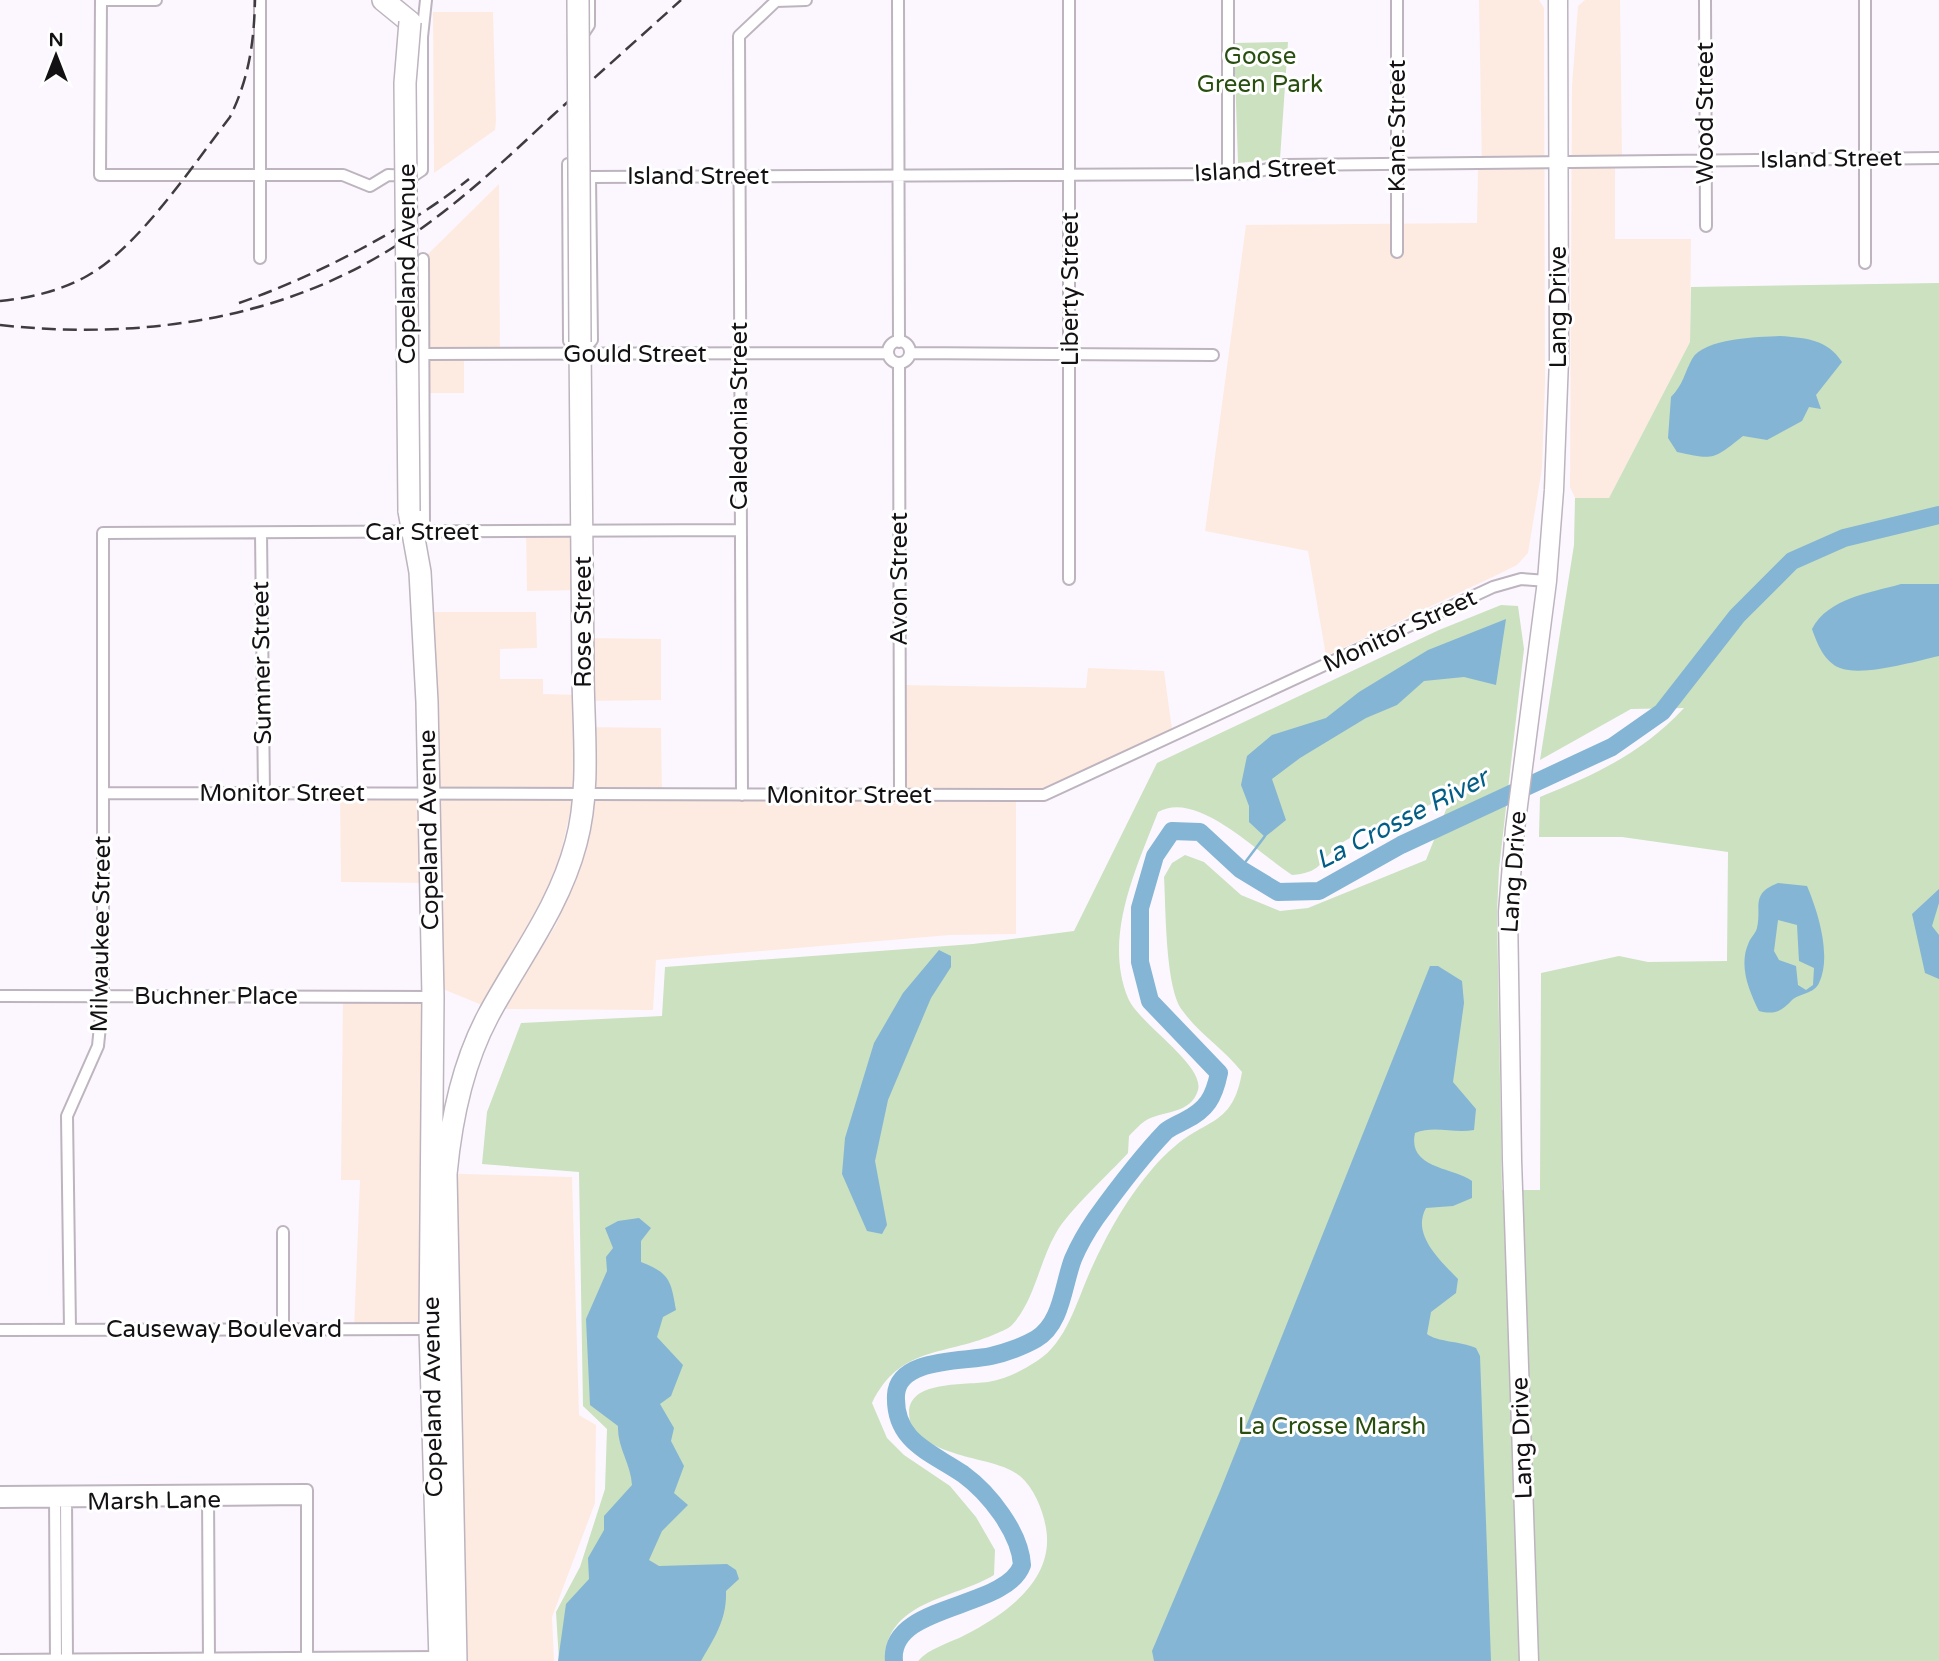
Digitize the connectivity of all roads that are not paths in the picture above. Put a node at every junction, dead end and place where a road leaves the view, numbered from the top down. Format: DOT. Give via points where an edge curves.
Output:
graph roads {
  1 [pos="101,0"];
  2 [pos="156,0"];
  3 [pos="260,0"];
  4 [pos="383,0"];
  5 [pos="413,0"];
  6 [pos="426,0"];
  7 [pos="568,0"];
  8 [pos="578,0"];
  9 [pos="589,0"];
  10 [pos="806,0"];
  11 [pos="898,0"];
  12 [pos="1069,0"];
  13 [pos="1228,0"];
  14 [pos="1397,0"];
  15 [pos="1558,0"];
  16 [pos="1705,0"];
  17 [pos="1865,0"];
  18 [pos="410,22"];
  19 [pos="1865,158"];
  20 [pos="1939,158"];
  21 [pos="1557,160"];
  22 [pos="1706,160"];
  23 [pos="568,164"];
  24 [pos="1397,164"];
  25 [pos="1228,174"];
  26 [pos="1069,175"];
  27 [pos="259,176"];
  28 [pos="739,176"];
  29 [pos="899,176"];
  30 [pos="1706,226"];
  31 [pos="1397,252"];
  32 [pos="260,258"];
  33 [pos="423,259"];
  34 [pos="1865,263"];
  35 [pos="899,342"];
  36 [pos="580,348"];
  37 [pos="888,352"];
  38 [pos="910,353"];
  39 [pos="1070,353"];
  40 [pos="423,354"];
  41 [pos="739,354"];
  42 [pos="1213,355"];
  43 [pos="899,363"];
  44 [pos="415,525"];
  45 [pos="582,530"];
  46 [pos="740,530"];
  47 [pos="103,533"];
  48 [pos="261,533"];
  49 [pos="1069,579"];
  50 [pos="1547,581"];
  51 [pos="103,793"];
  52 [pos="264,793"];
  53 [pos="429,793"];
  54 [pos="584,793"];
  55 [pos="742,795"];
  56 [pos="900,795"];
  57 [pos="0,996"];
  58 [pos="103,996"];
  59 [pos="433,997"];
  60 [pos="447,1214"];
  61 [pos="283,1232"];
  62 [pos="71,1329"];
  63 [pos="283,1329"];
  64 [pos="440,1329"];
  65 [pos="0,1330"];
  66 [pos="0,1492"];
  67 [pos="208,1495"];
  68 [pos="60,1497"];
  69 [pos="0,1502"];
  70 [pos="438,1566"];
  71 [pos="456,1630"];
  72 [pos="0,1660"];
  73 [pos="61,1660"];
  74 [pos="209,1660"];
  75 [pos="307,1660"];
  76 [pos="445,1660"];
  77 [pos="1529,1661"];
  1 -- 2 [label="street"];
  1 -- 27 [label="street" via="100,175"];
  3 -- 27 [label="street"];
  4 -- 18 [label="highway"];
  5 -- 18 [label="highway, Copeland Avenue"];
  6 -- 27 [label="street" via="422,170 413,176 388,175 370,186 343,175"];
  7 -- 9 [label="street" via="571,43 588,29"];
  8 -- 36 [label="highway, Rose Street, bridge"];
  10 -- 28 [label="street, Caledonia Street" via="776,1 739,36"];
  11 -- 29 [label="street"];
  12 -- 26 [label="street, Liberty Street"];
  13 -- 25 [label="street"];
  14 -- 24 [label="street, Kane Street"];
  15 -- 21 [label="main road, Lang Drive"];
  16 -- 22 [label="street, Wood Street"];
  17 -- 19 [label="street"];
  18 -- 44 [label="highway, Copeland Avenue, bridge" via="405,83"];
  19 -- 20 [label="street, Island Street"];
  19 -- 22 [label="street, Island Street"];
  19 -- 34 [label="street"];
  21 -- 22 [label="street, Island Street"];
  21 -- 24 [label="street, Island Street"];
  21 -- 50 [label="main road, Lang Drive" via="1559,359"];
  22 -- 30 [label="street, Wood Street"];
  23 -- 36 [label="street" via="569,341"];
  24 -- 25 [label="street, Island Street" via="1285,165"];
  24 -- 31 [label="street, Kane Street"];
  25 -- 26 [label="street, Island Street"];
  26 -- 29 [label="street, Island Street"];
  26 -- 39 [label="street, Liberty Street"];
  27 -- 32 [label="street"];
  28 -- 29 [label="street, Island Street"];
  28 -- 36 [label="street, Island Street" via="590,177 592,340"];
  28 -- 41 [label="street, Caledonia Street"];
  29 -- 35 [label="street"];
  33 -- 40 [label="street"];
  35 -- 37 [label="street"];
  35 -- 38 [label="street" via="908,346"];
  36 -- 40 [label="street, Gould Street"];
  36 -- 41 [label="street, Gould Street"];
  36 -- 45 [label="highway, Rose Street"];
  37 -- 41 [label="street, Gould Street"];
  37 -- 43 [label="street"];
  38 -- 39 [label="street"];
  38 -- 43 [label="street"];
  39 -- 42 [label="street"];
  39 -- 49 [label="street, Liberty Street"];
  40 -- 44 [label="street"];
  41 -- 46 [label="street, Caledonia Street"];
  43 -- 56 [label="street, Avon Street"];
  44 -- 45 [label="street, Car Street"];
  44 -- 48 [label="street, Car Street"];
  44 -- 53 [label="highway, Copeland Avenue"];
  45 -- 46 [label="street, Car Street"];
  45 -- 54 [label="highway, Rose Street"];
  46 -- 55 [label="street, Caledonia Street"];
  47 -- 48 [label="street, Car Street"];
  47 -- 51 [label="street, Milwaukee Street"];
  48 -- 52 [label="street, Sumner Street"];
  50 -- 56 [label="street, Monitor Street" via="1521,579 1493,587 1051,793 1035,797"];
  50 -- 77 [label="main road, Lang Drive" via="1508,912"];
  51 -- 52 [label="street, Monitor Street"];
  51 -- 58 [label="street, Milwaukee Street"];
  52 -- 53 [label="street, Monitor Street"];
  53 -- 54 [label="street, Monitor Street"];
  53 -- 59 [label="highway, Copeland Avenue"];
  54 -- 55 [label="street, Monitor Street"];
  54 -- 60 [label="highway, Rose Street" via="582,821 566,879 489,1014 468,1061 450,1132"];
  55 -- 56 [label="street, Monitor Street"];
  57 -- 58 [label="street, Buchner Place"];
  58 -- 59 [label="street, Buchner Place"];
  58 -- 62 [label="street, Milwaukee Street" via="98,1046 67,1116"];
  59 -- 64 [label="highway, Copeland Avenue"];
  60 -- 64 [label="highway, Copeland Avenue"];
  61 -- 63 [label="street"];
  62 -- 63 [label="street, Causeway Boulevard"];
  62 -- 65 [label="street, Causeway Boulevard"];
  63 -- 64 [label="street, Causeway Boulevard"];
  64 -- 70 [label="highway, Copeland Avenue"];
  64 -- 71 [label="highway, Copeland Avenue"];
  66 -- 68 [label="street, Marsh Lane"];
  67 -- 68 [label="street, Marsh Lane"];
  67 -- 74 [label="street"];
  67 -- 75 [label="street, Marsh Lane" via="307,1495"];
  68 -- 69 [label="street, Marsh Lane"];
  68 -- 73 [label="street"];
  70 -- 71 [label="highway" via="444,1577 446,1621"];
  70 -- 76 [label="highway, Copeland Avenue"];
  71 -- 76 [label="highway, Copeland Avenue"];
  72 -- 73 [label="street"];
  73 -- 74 [label="street"];
  74 -- 75 [label="street"];
  75 -- 76 [label="street"];
}
